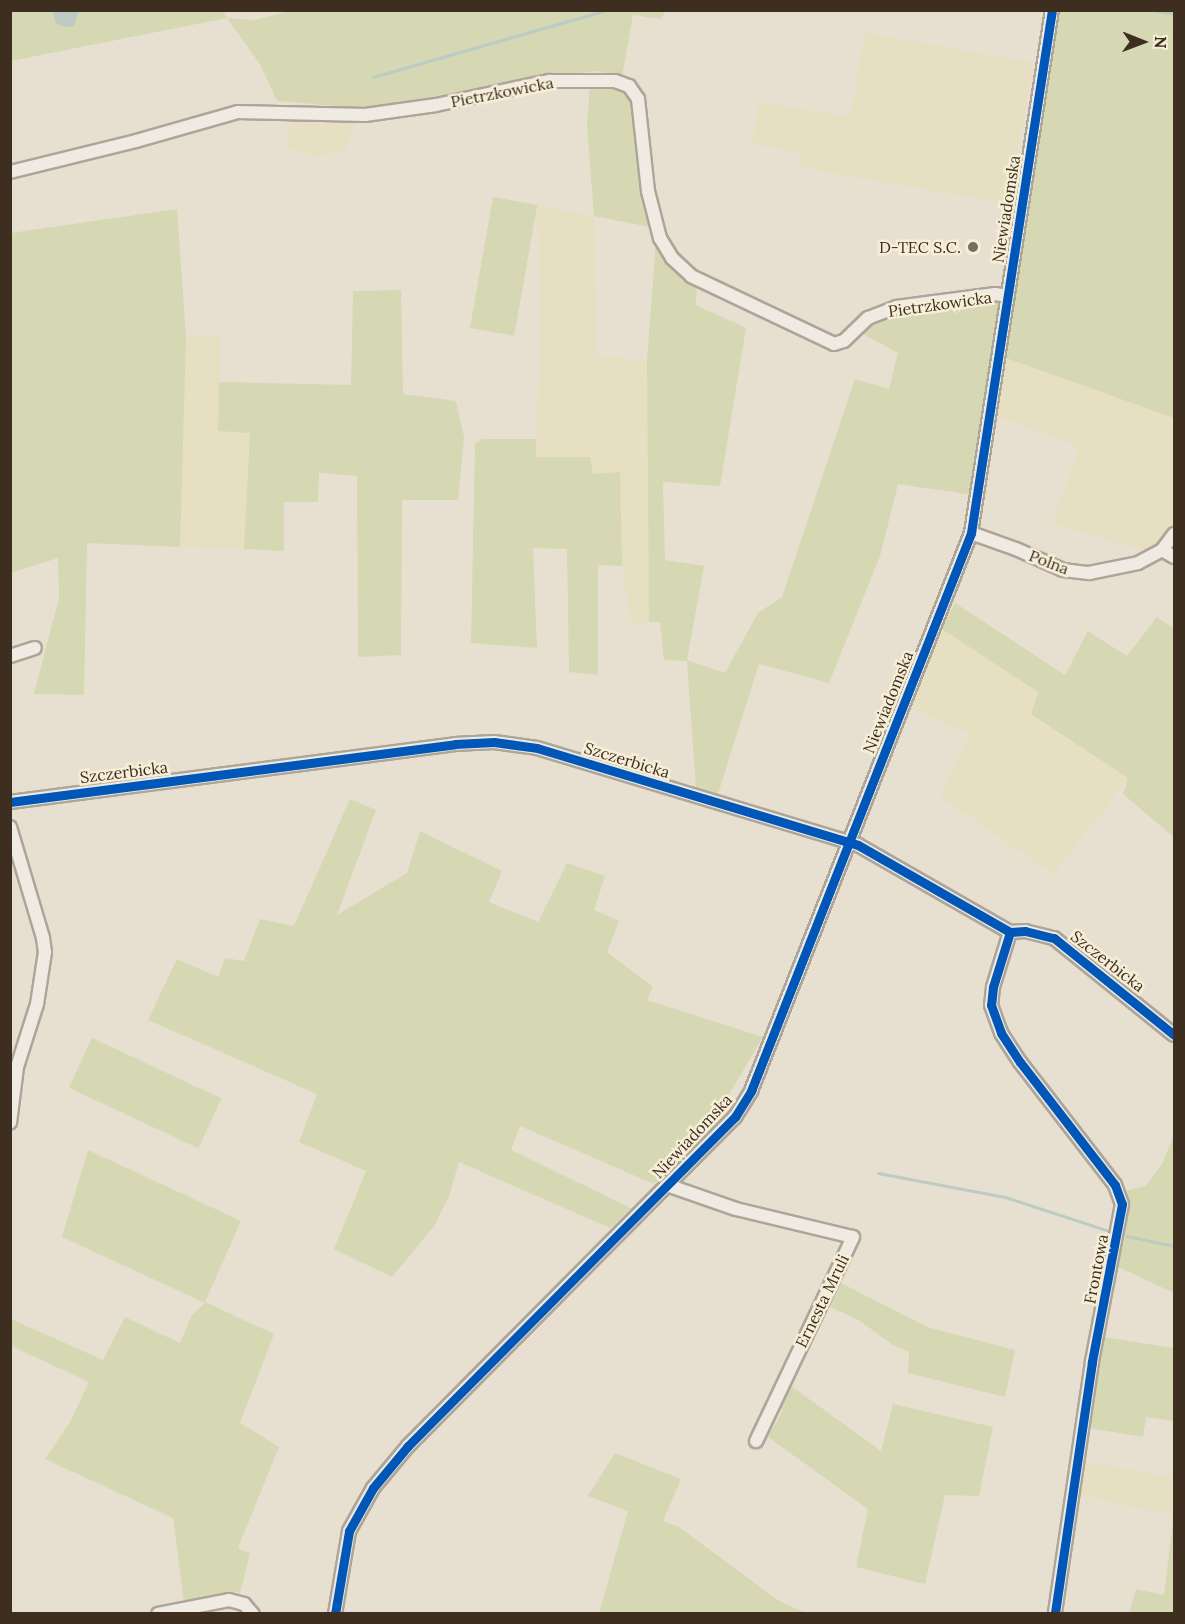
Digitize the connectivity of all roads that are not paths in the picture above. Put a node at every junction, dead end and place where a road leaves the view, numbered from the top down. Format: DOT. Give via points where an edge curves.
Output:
graph roads {
  1 [pos="1052,10"];
  2 [pos="10,172"];
  3 [pos="1008,296"];
  4 [pos="971,533"];
  5 [pos="1174,534"];
  6 [pos="1162,550"];
  7 [pos="1174,557"];
  8 [pos="35,648"];
  9 [pos="10,656"];
  10 [pos="10,802"];
  11 [pos="10,827"];
  12 [pos="850,842"];
  13 [pos="1010,932"];
  14 [pos="1174,1035"];
  15 [pos="10,1124"];
  16 [pos="667,1185"];
  17 [pos="756,1441"];
  18 [pos="158,1614"];
  19 [pos="253,1614"];
  20 [pos="335,1614"];
  21 [pos="1055,1614"];
  1 -- 3 [label="street, Niewiadomska"];
  2 -- 3 [label="street, Pietrzkowicka" via="238,112 365,115 436,105 549,81 615,81 629,86 638,99 648,191 660,238 672,258 692,276 834,344 844,341 868,318 896,307 995,294"];
  3 -- 4 [label="street, Niewiadomska"];
  4 -- 6 [label="street, Polna" via="1063,570 1089,573 1138,562"];
  4 -- 12 [label="street, Niewiadomska"];
  5 -- 6 [label="street, Polna"];
  6 -- 7 [label="street"];
  8 -- 9 [label="street"];
  10 -- 12 [label="street, Szczerbicka" via="494,742 537,748"];
  11 -- 15 [label="street" via="45,952 38,1004 17,1067"];
  12 -- 13 [label="street, Szczerbicka"];
  12 -- 16 [label="street, Niewiadomska" via="747,1100"];
  13 -- 14 [label="street, Szczerbicka" via="1025,931 1054,938"];
  13 -- 21 [label="street, Frontowa" via="991,1005 1001,1033 1115,1185 1122,1204 1092,1362"];
  16 -- 17 [label="street, Ernesta Mruli" via="736,1209 853,1238"];
  16 -- 20 [label="street, Niewiadomska" via="408,1446 373,1488 349,1532"];
  18 -- 19 [label="street" via="229,1600 244,1604"];
}
